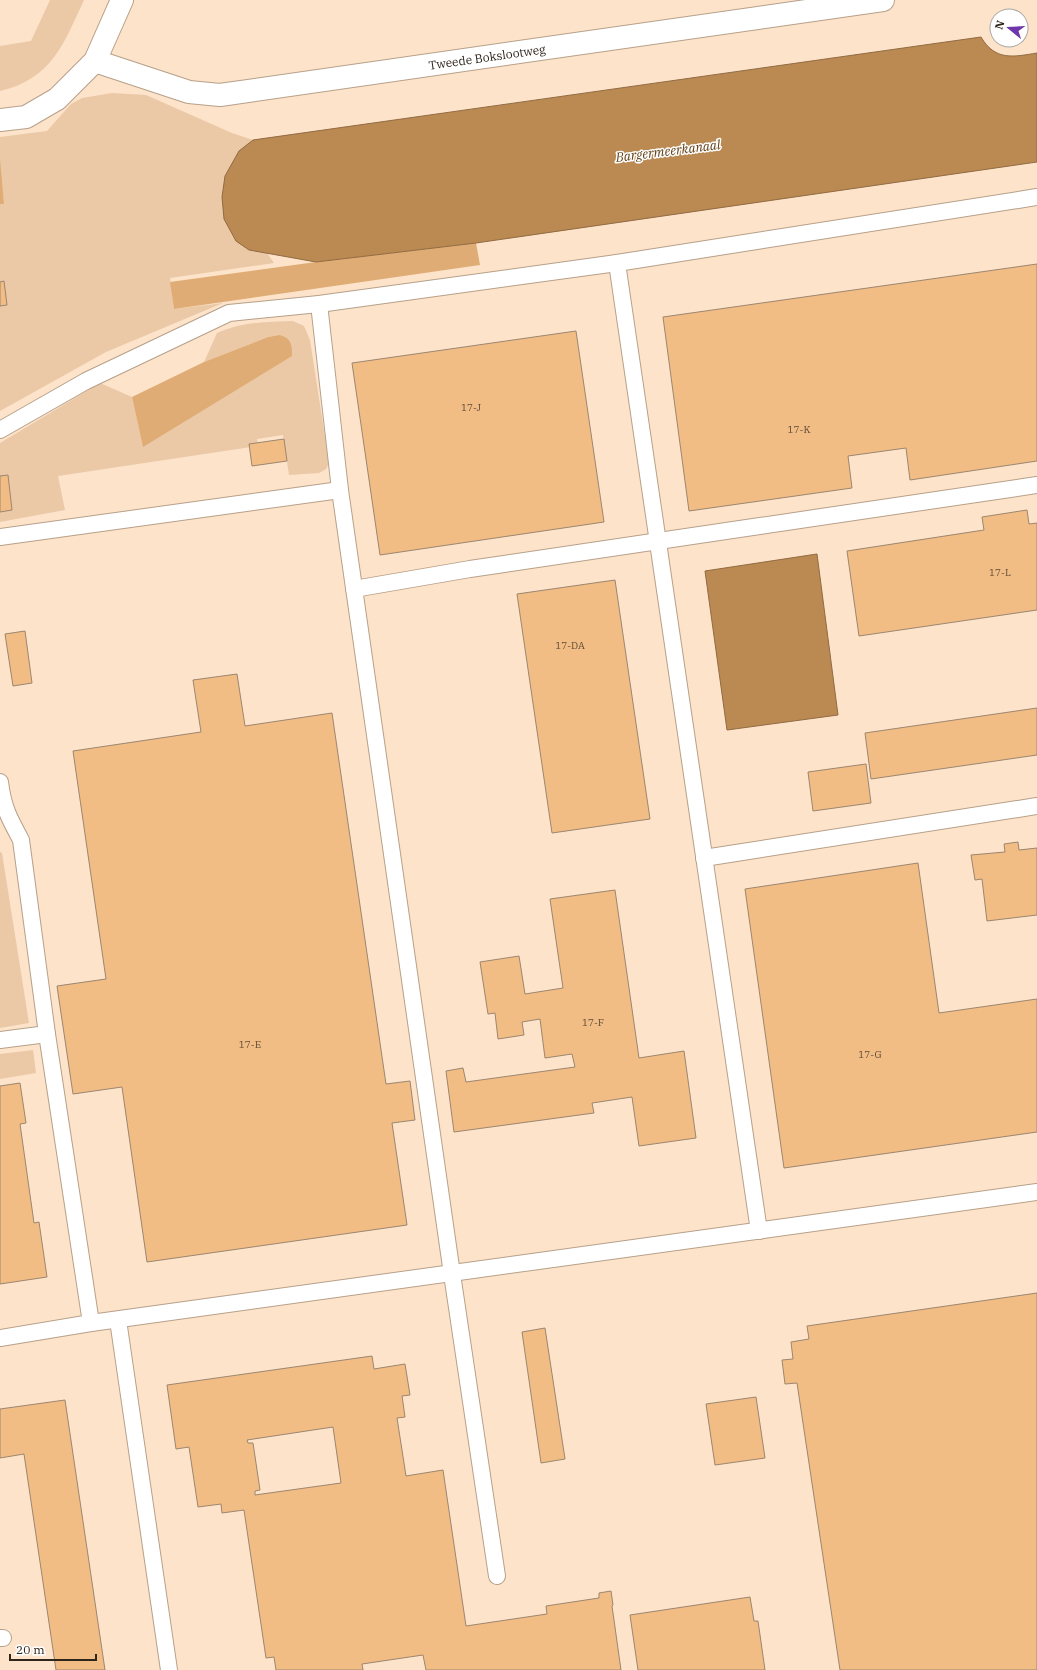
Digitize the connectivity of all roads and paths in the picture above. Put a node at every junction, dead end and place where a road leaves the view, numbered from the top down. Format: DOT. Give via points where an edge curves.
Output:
graph roads {
  1 [pos="122,0"];
  2 [pos="883,0"];
  3 [pos="95,61"];
  4 [pos="0,120"];
  5 [pos="1037,197"];
  6 [pos="617,263"];
  7 [pos="319,304"];
  8 [pos="0,430"];
  9 [pos="1037,485"];
  10 [pos="340,490"];
  11 [pos="0,537"];
  12 [pos="658,541"];
  13 [pos="354,589"];
  14 [pos="0,782"];
  15 [pos="1037,806"];
  16 [pos="704,858"];
  17 [pos="47,1034"];
  18 [pos="0,1040"];
  19 [pos="1037,1192"];
  20 [pos="759,1231"];
  21 [pos="452,1274"];
  22 [pos="118,1320"];
  23 [pos="91,1323"];
  24 [pos="0,1338"];
  25 [pos="497,1576"];
  26 [pos="169,1670"];
  1 -- 3 [label="street"];
  2 -- 3 [label="street, Tweede Bokslootweg" via="220,95 189,92"];
  3 -- 4 [label="street" via="57,99 26,117"];
  5 -- 6 [label="lane"];
  6 -- 7 [label="lane"];
  6 -- 12 [label="lane"];
  7 -- 8 [label="lane" via="229,314 86,381"];
  7 -- 10 [label="lane"];
  9 -- 12 [label="lane"];
  10 -- 11 [label="lane"];
  10 -- 13 [label="lane"];
  12 -- 13 [label="lane"];
  12 -- 16 [label="lane"];
  13 -- 21 [label="lane"];
  14 -- 17 [label="lane" via="8,817 20,840"];
  15 -- 16 [label="lane"];
  16 -- 20 [label="lane"];
  17 -- 18 [label="lane"];
  17 -- 23 [label="lane"];
  19 -- 20 [label="lane"];
  20 -- 21 [label="lane"];
  21 -- 22 [label="lane"];
  21 -- 25 [label="lane"];
  22 -- 23 [label="lane"];
  22 -- 26 [label="lane"];
  23 -- 24 [label="lane"];
}
